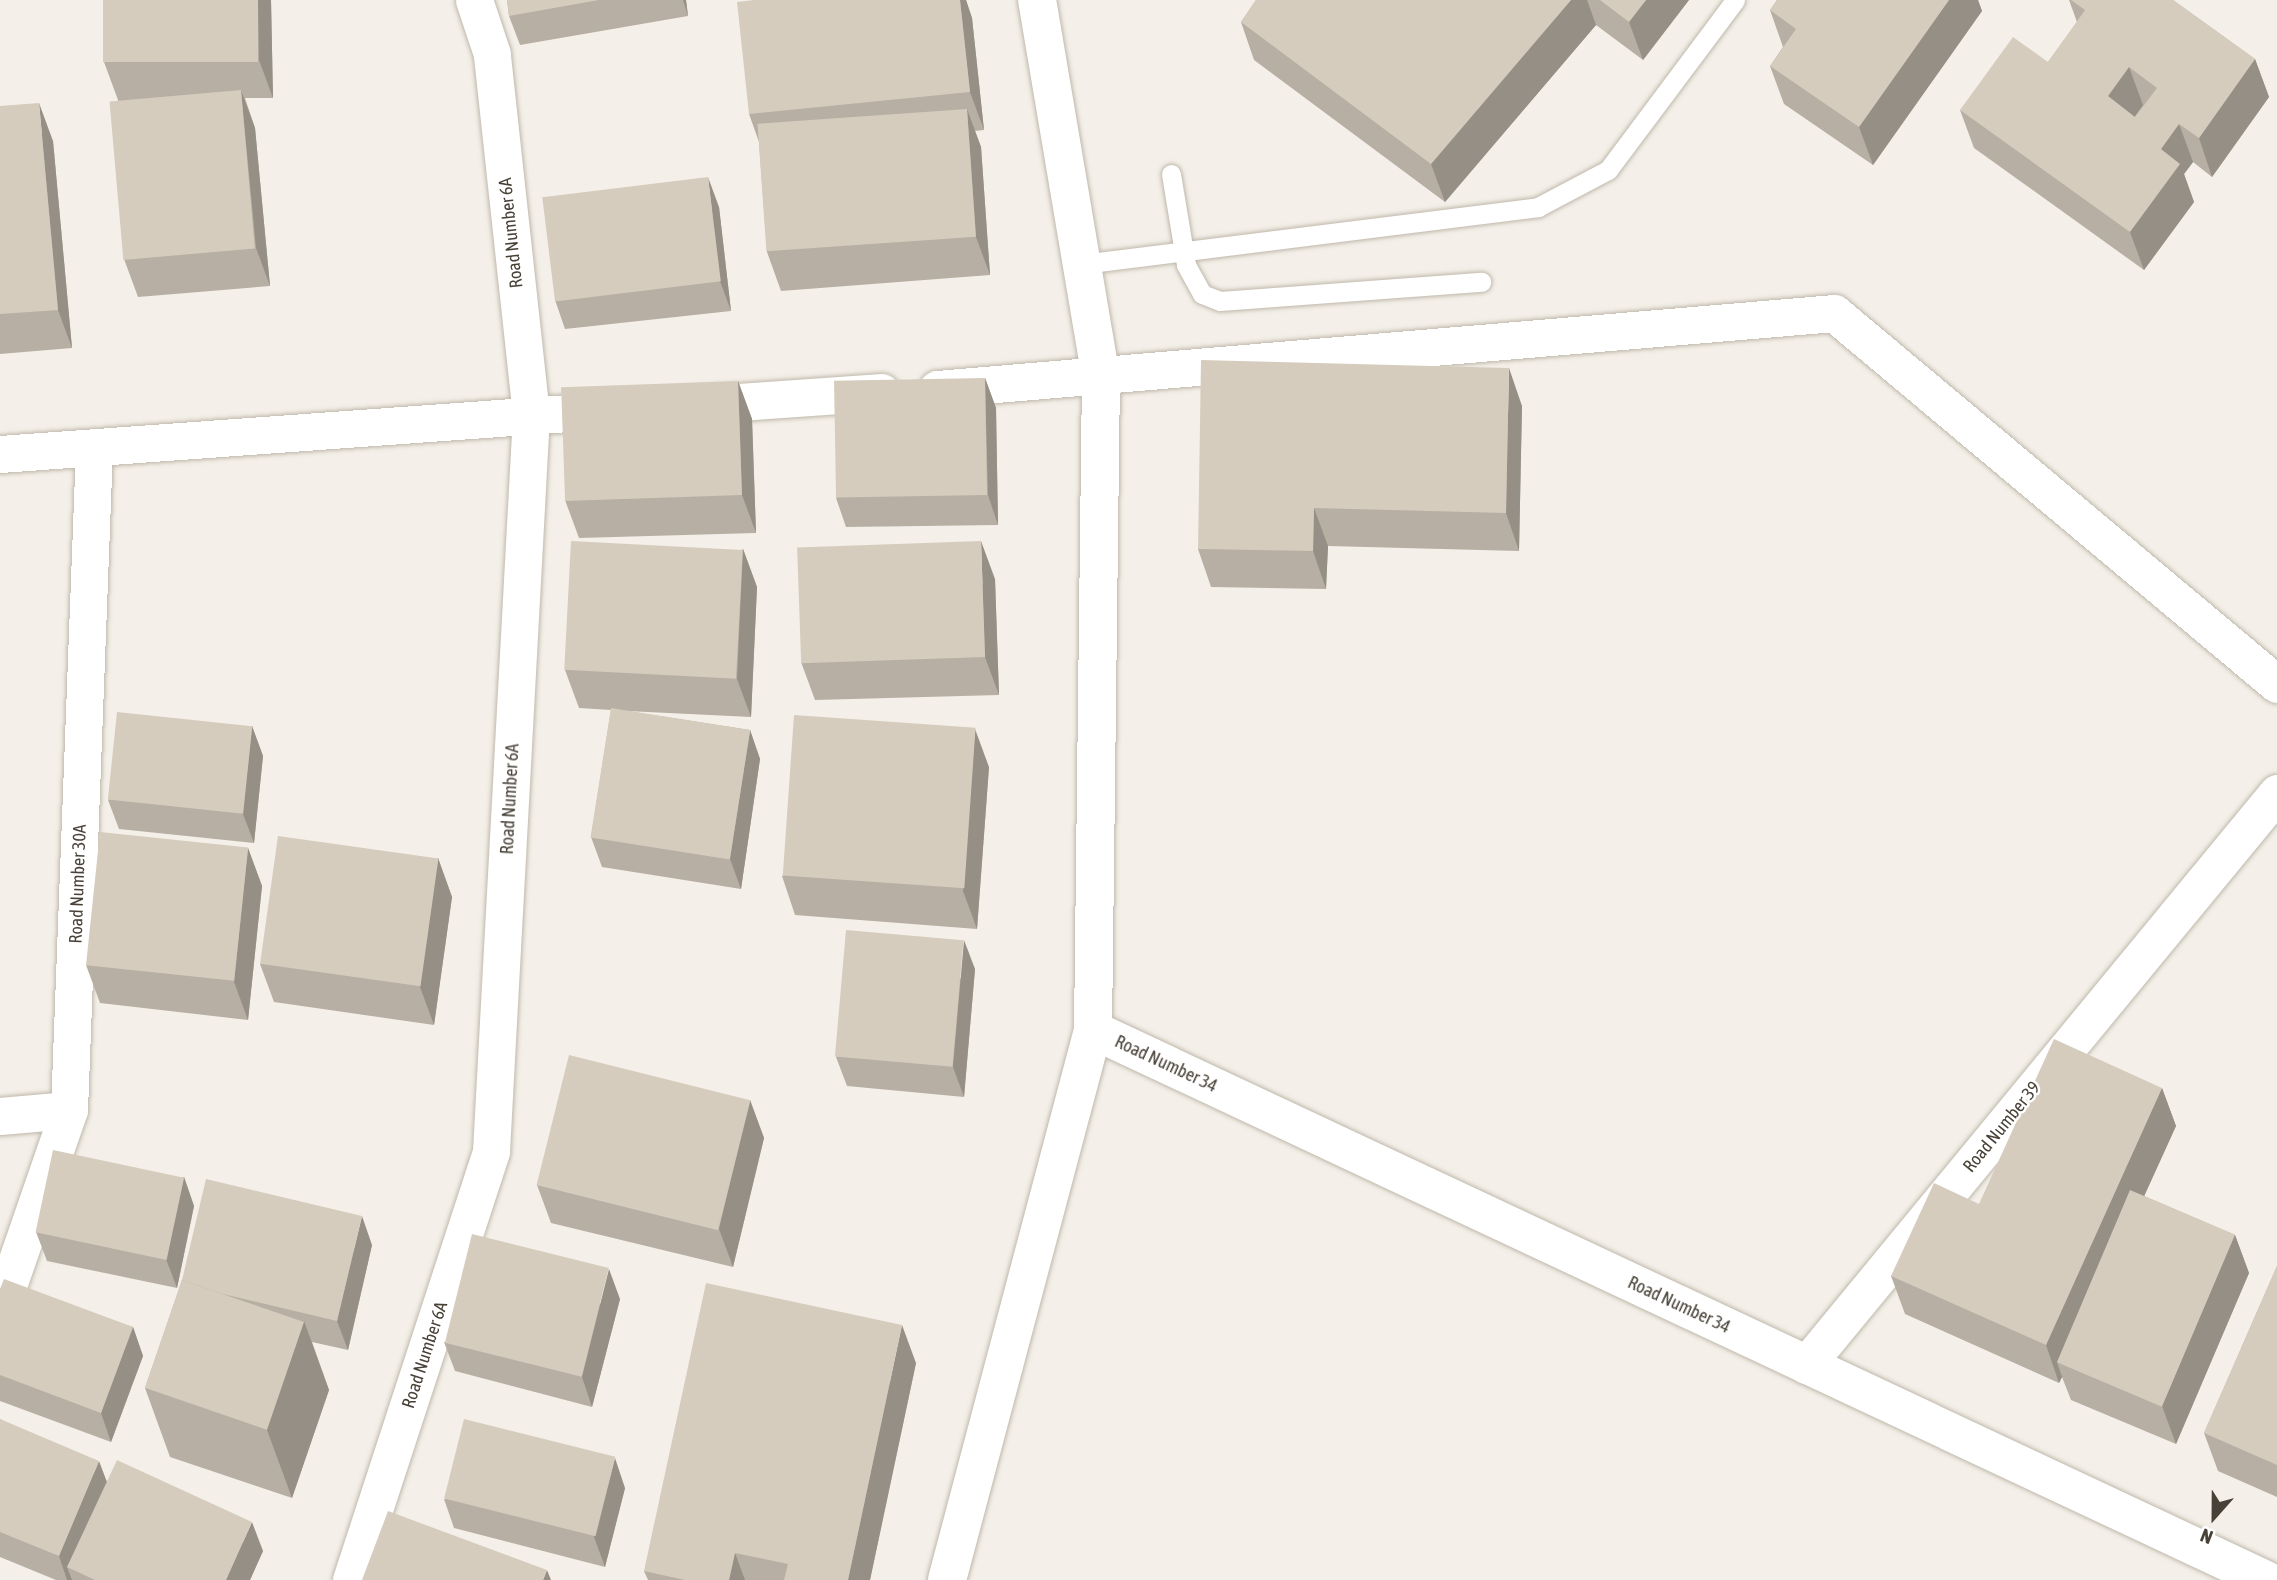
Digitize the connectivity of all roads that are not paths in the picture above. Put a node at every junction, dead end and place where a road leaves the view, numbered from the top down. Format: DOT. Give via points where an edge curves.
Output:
graph roads {
  1 [pos="474,0"];
  2 [pos="1037,0"];
  3 [pos="1735,0"];
  4 [pos="1171,174"];
  5 [pos="1182,252"];
  6 [pos="1082,264"];
  7 [pos="1481,282"];
  8 [pos="1101,378"];
  9 [pos="531,415"];
  10 [pos="94,447"];
  11 [pos="0,454"];
  12 [pos="2277,684"];
  13 [pos="2277,793"];
  14 [pos="1093,1030"];
  15 [pos="69,1110"];
  16 [pos="0,1116"];
  17 [pos="0,1309"];
  18 [pos="1806,1365"];
  19 [pos="351,1580"];
  20 [pos="947,1580"];
  21 [pos="2266,1580"];
  1 -- 9 [label="street, Road Number 6A" via="492,54"];
  2 -- 6 [label="street"];
  3 -- 5 [label="lane" via="1608,170 1538,207"];
  4 -- 5 [label="lane"];
  5 -- 6 [label="lane"];
  5 -- 7 [label="lane" via="1202,294 1220,301"];
  6 -- 8 [label="street"];
  8 -- 9 [label="street"];
  8 -- 12 [label="street" via="1834,313"];
  8 -- 14 [label="street"];
  9 -- 10 [label="street"];
  9 -- 19 [label="street, Road Number 6A" via="491,1152"];
  10 -- 11 [label="street"];
  10 -- 15 [label="street, Road Number 30A"];
  13 -- 18 [label="street, Road Number 39"];
  14 -- 18 [label="street, Road Number 34"];
  14 -- 20 [label="street"];
  15 -- 16 [label="street"];
  15 -- 17 [label="street, Road Number 30A"];
  18 -- 21 [label="street, Road Number 34"];
}
